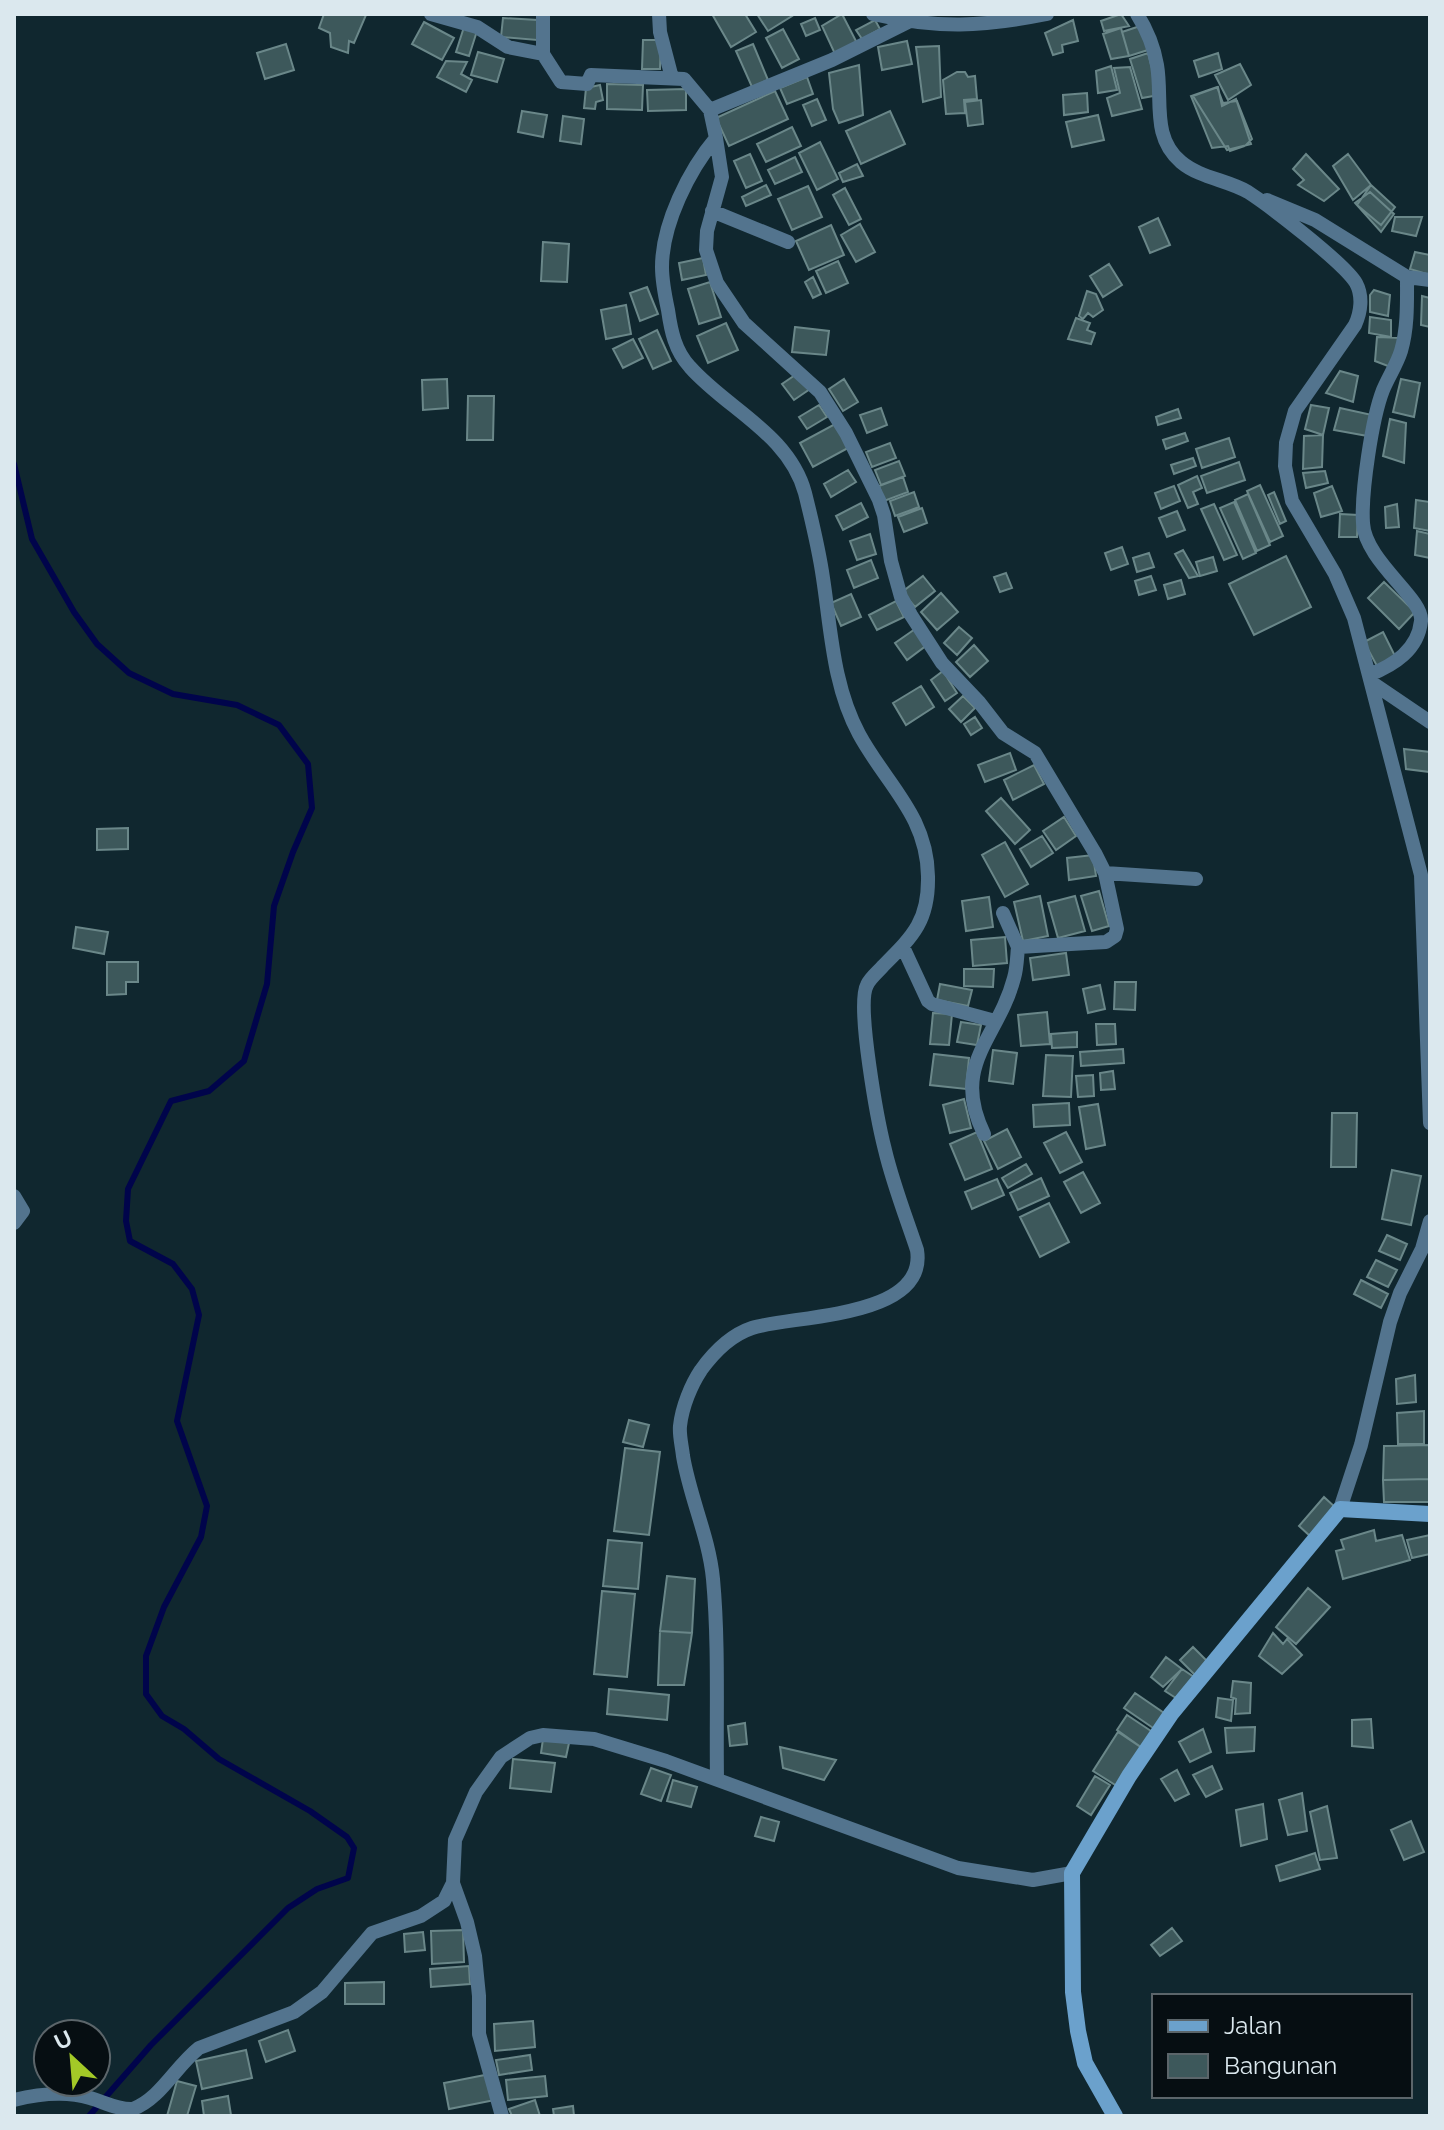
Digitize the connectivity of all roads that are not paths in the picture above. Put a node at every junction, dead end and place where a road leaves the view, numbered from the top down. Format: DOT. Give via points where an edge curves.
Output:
graph roads {
  1 [pos="431,14"];
  2 [pos="543,14"];
  3 [pos="659,14"];
  4 [pos="873,14"];
  5 [pos="1047,14"];
  6 [pos="1137,14"];
  7 [pos="908,22"];
  8 [pos="543,54"];
  9 [pos="672,78"];
  10 [pos="710,110"];
  11 [pos="716,138"];
  12 [pos="1247,191"];
  13 [pos="712,211"];
  14 [pos="788,242"];
  15 [pos="1407,277"];
  16 [pos="1430,280"];
  17 [pos="1425,636"];
  18 [pos="1370,679"];
  19 [pos="1430,722"];
  20 [pos="1105,873"];
  21 [pos="1196,879"];
  22 [pos="1003,913"];
  23 [pos="903,947"];
  24 [pos="1018,947"];
  25 [pos="995,1021"];
  26 [pos="1429,1071"];
  27 [pos="1430,1123"];
  28 [pos="984,1134"];
  29 [pos="14,1196"];
  30 [pos="1430,1221"];
  31 [pos="14,1223"];
  32 [pos="1340,1509"];
  33 [pos="1430,1514"];
  34 [pos="717,1779"];
  35 [pos="1072,1873"];
  36 [pos="453,1883"];
  37 [pos="14,2100"];
  38 [pos="502,2116"];
  39 [pos="1115,2116"];
  1 -- 8 [label="street" via="477,27 508,47"];
  2 -- 8 [label="street"];
  3 -- 9 [label="street"];
  4 -- 7 [label="street"];
  5 -- 7 [label="street" via="951,27"];
  6 -- 12 [label="street" via="1157,66 1164,141 1184,165"];
  7 -- 10 [label="street"];
  8 -- 9 [label="street" via="561,82 587,84 591,75"];
  9 -- 10 [label="street" via="687,80"];
  10 -- 11 [label="street"];
  11 -- 13 [label="street" via="722,177"];
  11 -- 23 [label="street" via="687,181 665,239 662,267 672,333 681,357 704,382 779,445 804,489 844,699 858,733 913,814 926,853 925,911"];
  12 -- 15 [label="street" via="1315,220"];
  12 -- 18 [label="street" via="1340,265 1359,292 1361,309 1355,325 1295,411 1285,466 1292,501 1354,618"];
  13 -- 14 [label="street"];
  13 -- 20 [label="street" via="706,250 717,283 744,323 820,392 846,433 879,500 901,597 911,615 942,663 1003,733 1035,753"];
  15 -- 16 [label="street"];
  15 -- 17 [label="street" via="1402,349 1377,414 1363,528 1375,556 1419,609"];
  17 -- 18 [label="street"];
  18 -- 19 [label="street"];
  18 -- 26 [label="street" via="1421,875"];
  20 -- 21 [label="street"];
  20 -- 24 [label="street" via="1117,929 1112,939"];
  22 -- 24 [label="street"];
  23 -- 25 [label="street" via="932,1004"];
  23 -- 34 [label="street" via="867,984 863,1012 885,1149 917,1250 915,1270 899,1291 867,1308 755,1327 729,1339 702,1369 683,1409 679,1428 688,1485 713,1578"];
  24 -- 25 [label="street" via="1014,978"];
  25 -- 28 [label="street" via="971,1091"];
  26 -- 27 [label="street"];
  29 -- 31 [label="street" via="23,1211"];
  30 -- 32 [label="street" via="1390,1322"];
  32 -- 33 [label="street"];
  32 -- 35 [label="street" via="1171,1714"];
  34 -- 35 [label="street" via="958,1868 1033,1880"];
  34 -- 36 [label="street" via="594,1739 530,1738 501,1757 476,1792 455,1840"];
  35 -- 39 [label="street" via="1078,2031 1085,2063"];
  36 -- 37 [label="street" via="444,1901 428,1912 372,1933 322,1992 294,2012 199,2048 138,2108 48,2094"];
  36 -- 38 [label="street" via="475,1956 479,2034"];
}
